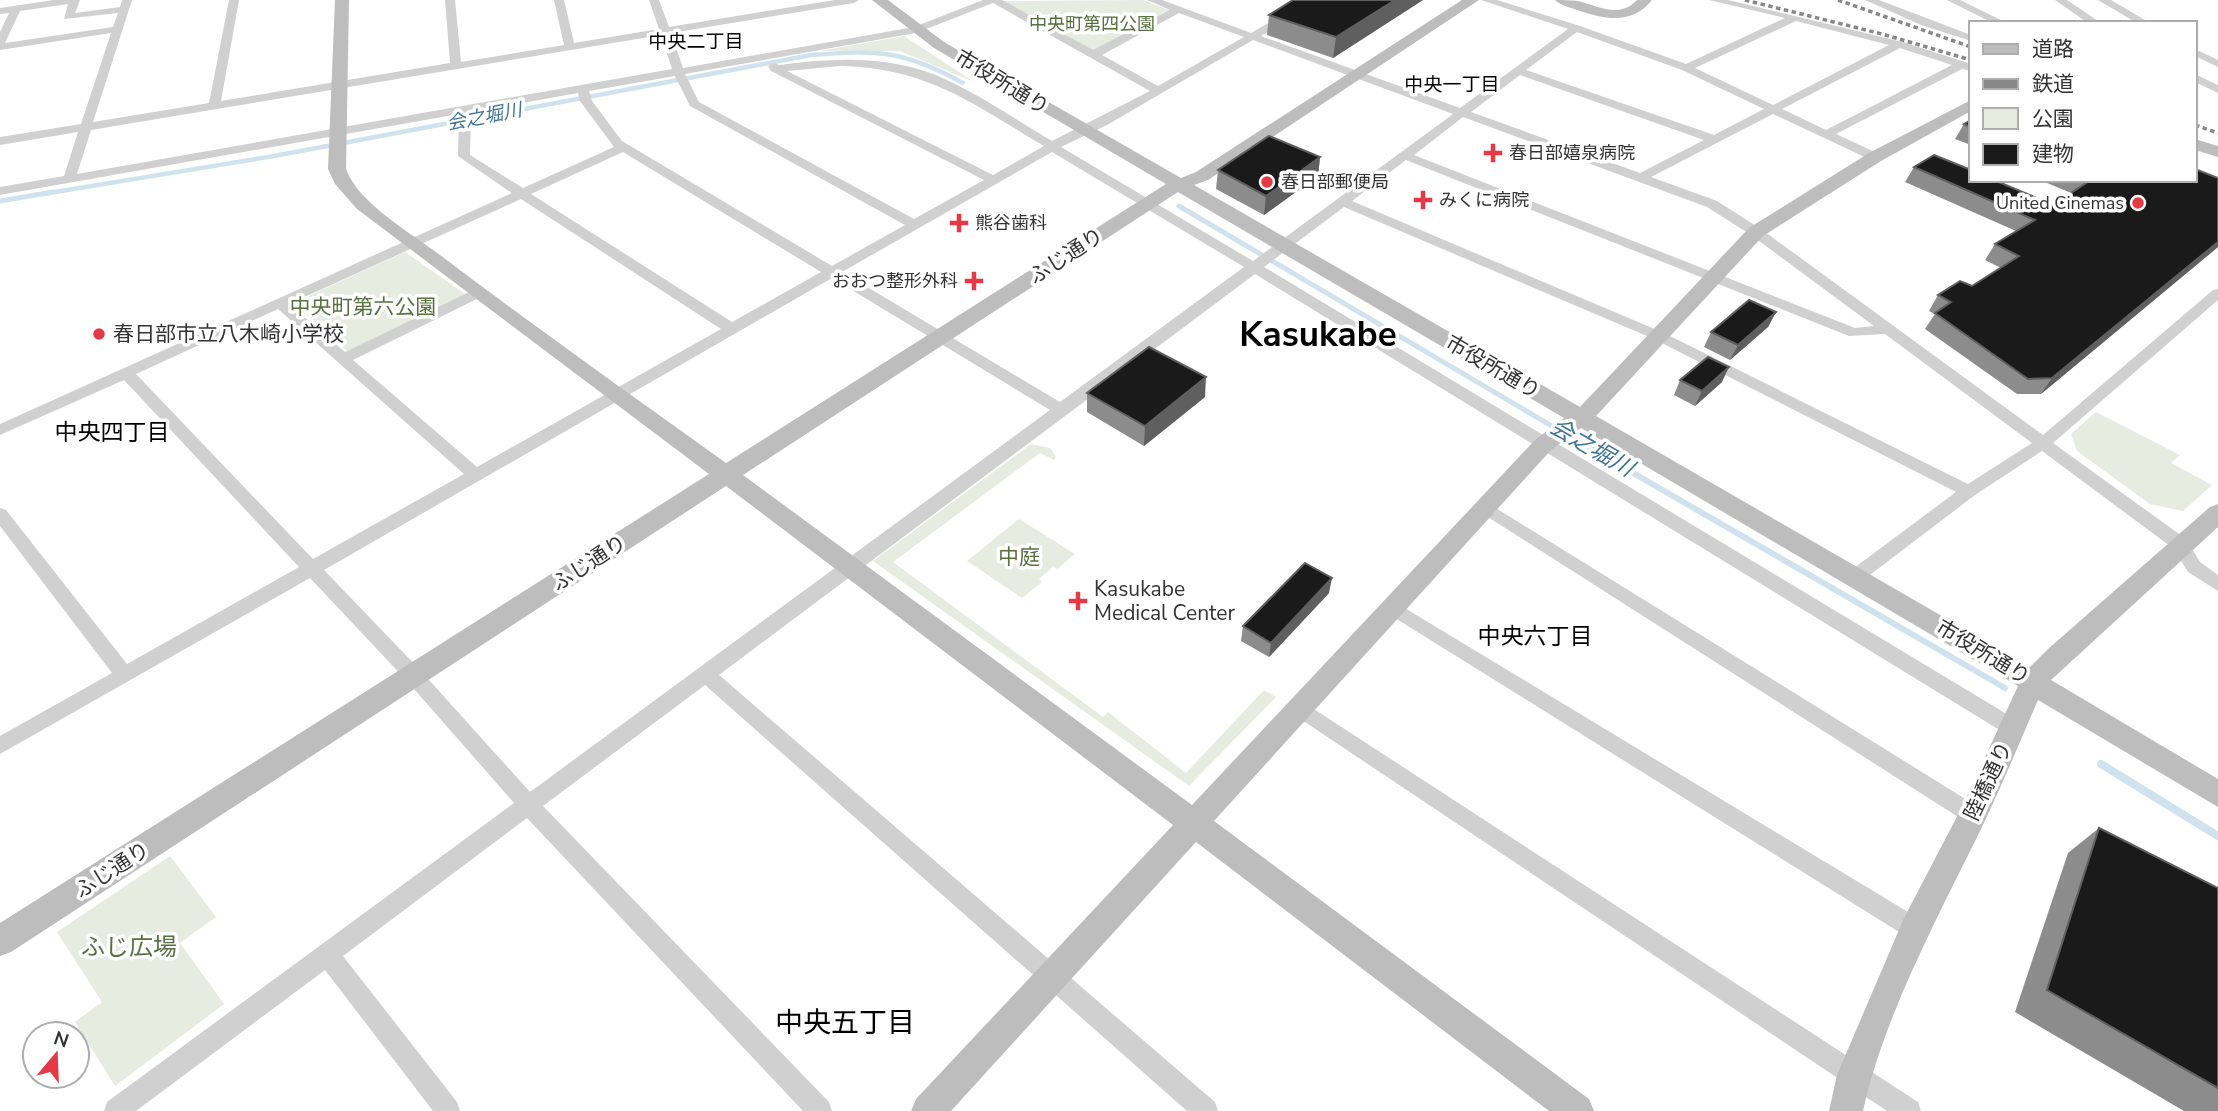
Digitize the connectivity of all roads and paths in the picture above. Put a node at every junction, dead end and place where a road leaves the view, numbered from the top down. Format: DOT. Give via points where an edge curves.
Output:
graph roads {
  1 [pos="75,0"];
  2 [pos="233,0"];
  3 [pos="342,0"];
  4 [pos="450,0"];
  5 [pos="558,0"];
  6 [pos="654,0"];
  7 [pos="854,0"];
  8 [pos="878,0"];
  9 [pos="993,0"];
  10 [pos="1152,0"];
  11 [pos="1316,0"];
  12 [pos="1452,0"];
  13 [pos="1472,0"];
  14 [pos="1486,0"];
  15 [pos="1562,0"];
  16 [pos="1645,0"];
  17 [pos="1714,0"];
  18 [pos="1873,0"];
  19 [pos="1952,0"];
  20 [pos="2060,0"];
  21 [pos="2103,0"];
  22 [pos="2077,3"];
  23 [pos="125,5"];
  24 [pos="16,9"];
  25 [pos="1178,9"];
  26 [pos="0,11"];
  27 [pos="1794,18"];
  28 [pos="1998,21"];
  29 [pos="2094,21"];
  30 [pos="2141,21"];
  31 [pos="1576,28"];
  32 [pos="118,29"];
  33 [pos="916,30"];
  34 [pos="664,31"];
  35 [pos="1252,37"];
  36 [pos="1969,37"];
  37 [pos="1899,44"];
  38 [pos="0,45"];
  39 [pos="570,47"];
  40 [pos="2197,53"];
  41 [pos="1093,55"];
  42 [pos="772,62"];
  43 [pos="2218,64"];
  44 [pos="456,65"];
  45 [pos="1966,66"];
  46 [pos="1686,68"];
  47 [pos="1518,71"];
  48 [pos="1351,72"];
  49 [pos="681,77"];
  50 [pos="2197,78"];
  51 [pos="339,86"];
  52 [pos="2218,90"];
  53 [pos="1159,91"];
  54 [pos="585,94"];
  55 [pos="214,106"];
  56 [pos="1969,106"];
  57 [pos="1772,108"];
  58 [pos="1462,113"];
  59 [pos="464,116"];
  60 [pos="86,127"];
  61 [pos="1827,134"];
  62 [pos="1066,139"];
  63 [pos="1716,140"];
  64 [pos="0,141"];
  65 [pos="336,141"];
  66 [pos="2197,143"];
  67 [pos="624,147"];
  68 [pos="2218,150"];
  69 [pos="1406,156"];
  70 [pos="1875,157"];
  71 [pos="1642,177"];
  72 [pos="69,179"];
  73 [pos="993,180"];
  74 [pos="0,191"];
  75 [pos="521,194"];
  76 [pos="1162,194"];
  77 [pos="1343,202"];
  78 [pos="915,225"];
  79 [pos="1756,232"];
  80 [pos="412,243"];
  81 [pos="1281,248"];
  82 [pos="1256,267"];
  83 [pos="831,273"];
  84 [pos="1712,276"];
  85 [pos="478,293"];
  86 [pos="2218,293"];
  87 [pos="279,303"];
  88 [pos="732,329"];
  89 [pos="1888,329"];
  90 [pos="1659,335"];
  91 [pos="940,337"];
  92 [pos="343,359"];
  93 [pos="125,372"];
  94 [pos="619,395"];
  95 [pos="1062,410"];
  96 [pos="0,430"];
  97 [pos="1561,432"];
  98 [pos="2043,443"];
  99 [pos="727,474"];
  100 [pos="476,475"];
  101 [pos="1969,491"];
  102 [pos="1486,508"];
  103 [pos="2218,513"];
  104 [pos="0,514"];
  105 [pos="2180,544"];
  106 [pos="851,566"];
  107 [pos="312,570"];
  108 [pos="1856,576"];
  109 [pos="2218,584"];
  110 [pos="1393,608"];
  111 [pos="124,674"];
  112 [pos="414,676"];
  113 [pos="706,676"];
  114 [pos="2022,706"];
  115 [pos="1300,708"];
  116 [pos="0,746"];
  117 [pos="2218,794"];
  118 [pos="530,807"];
  119 [pos="1973,815"];
  120 [pos="1192,823"];
  121 [pos="1915,929"];
  122 [pos="0,941"];
  123 [pos="327,954"];
  124 [pos="1052,976"];
  125 [pos="1854,1075"];
  126 [pos="117,1111"];
  127 [pos="448,1111"];
  128 [pos="820,1111"];
  129 [pos="929,1111"];
  130 [pos="1206,1111"];
  131 [pos="1577,1111"];
  132 [pos="1846,1111"];
  133 [pos="1909,1111"];
  1 -- 23 [label="street" via="68,17"];
  1 -- 24 [label="street"];
  2 -- 55 [label="street"];
  3 -- 51 [label="street"];
  4 -- 44 [label="street"];
  5 -- 39 [label="street"];
  6 -- 34 [label="street"];
  7 -- 34 [label="street" via="755,11"];
  8 -- 33 [label="street, 市役所通り"];
  9 -- 33 [label="street"];
  9 -- 41 [label="street"];
  10 -- 25 [label="street"];
  11 -- 35 [label="street"];
  12 -- 48 [label="street, ふじ通り"];
  13 -- 48 [label="street, ふじ通り"];
  14 -- 31 [label="street"];
  15 -- 16 [label="street" via="1622,16"];
  17 -- 27 [label="street"];
  18 -- 36 [label="street"];
  19 -- 28 [label="street"];
  20 -- 22 [label="street"];
  21 -- 30 [label="street"];
  22 -- 29 [label="street"];
  23 -- 32 [label="street"];
  24 -- 26 [label="street"];
  24 -- 38 [label="street"];
  25 -- 35 [label="street"];
  25 -- 41 [label="street"];
  27 -- 37 [label="street"];
  27 -- 46 [label="street"];
  31 -- 46 [label="street"];
  31 -- 47 [label="street"];
  32 -- 38 [label="street"];
  32 -- 60 [label="street"];
  33 -- 42 [label="street"];
  33 -- 62 [label="street, 市役所通り"];
  34 -- 39 [label="street"];
  34 -- 49 [label="street"];
  35 -- 48 [label="street"];
  35 -- 53 [label="street"];
  37 -- 45 [label="street"];
  37 -- 57 [label="street"];
  39 -- 44 [label="street"];
  40 -- 43 [label="street"];
  41 -- 53 [label="street"];
  42 -- 49 [label="street"];
  42 -- 62 [label="street" via="886,64 914,70"];
  42 -- 73 [label="street"];
  44 -- 51 [label="street"];
  45 -- 61 [label="street"];
  46 -- 57 [label="street"];
  47 -- 58 [label="street"];
  47 -- 63 [label="street"];
  48 -- 58 [label="street"];
  48 -- 76 [label="street, ふじ通り" via="1202,176"];
  49 -- 54 [label="street"];
  49 -- 78 [label="street" via="695,104"];
  50 -- 52 [label="street"];
  51 -- 55 [label="street"];
  51 -- 65 [label="street"];
  53 -- 62 [label="street"];
  54 -- 59 [label="street"];
  54 -- 67 [label="street"];
  55 -- 60 [label="street"];
  56 -- 70 [label="street"];
  57 -- 61 [label="street"];
  57 -- 63 [label="street"];
  58 -- 69 [label="street"];
  58 -- 71 [label="street"];
  59 -- 65 [label="street"];
  59 -- 75 [label="street" via="464,156"];
  60 -- 64 [label="street"];
  60 -- 72 [label="street"];
  61 -- 70 [label="street"];
  62 -- 73 [label="street"];
  62 -- 76 [label="street, 市役所通り"];
  62 -- 76 [label="street"];
  63 -- 71 [label="street"];
  65 -- 72 [label="street"];
  65 -- 80 [label="street" via="337,169 349,191"];
  66 -- 68 [label="street"];
  67 -- 75 [label="street"];
  67 -- 83 [label="street"];
  69 -- 77 [label="street"];
  69 -- 84 [label="street"];
  70 -- 79 [label="street"];
  71 -- 79 [label="street" via="1693,195"];
  72 -- 74 [label="street"];
  73 -- 78 [label="street"];
  75 -- 80 [label="street"];
  75 -- 88 [label="street"];
  76 -- 81 [label="street, 市役所通り"];
  76 -- 82 [label="street"];
  76 -- 91 [label="street, ふじ通り"];
  77 -- 81 [label="street"];
  77 -- 90 [label="street"];
  78 -- 83 [label="street"];
  79 -- 84 [label="street"];
  79 -- 89 [label="street"];
  80 -- 85 [label="street"];
  80 -- 87 [label="street"];
  81 -- 82 [label="street"];
  81 -- 97 [label="street, 市役所通り"];
  82 -- 95 [label="street"];
  82 -- 97 [label="street"];
  83 -- 88 [label="street"];
  83 -- 91 [label="street"];
  84 -- 89 [label="street" via="1854,333"];
  84 -- 90 [label="street"];
  85 -- 92 [label="street"];
  85 -- 94 [label="street"];
  86 -- 98 [label="street"];
  87 -- 92 [label="street"];
  87 -- 93 [label="street"];
  88 -- 94 [label="street"];
  89 -- 98 [label="street"];
  90 -- 97 [label="street"];
  90 -- 101 [label="street"];
  91 -- 95 [label="street"];
  91 -- 99 [label="street, ふじ通り"];
  92 -- 100 [label="street"];
  93 -- 96 [label="street"];
  93 -- 107 [label="street"];
  94 -- 99 [label="street"];
  94 -- 100 [label="street"];
  95 -- 106 [label="street"];
  97 -- 102 [label="street"];
  97 -- 108 [label="street, 市役所通り"];
  97 -- 114 [label="street"];
  98 -- 101 [label="street"];
  98 -- 105 [label="street"];
  99 -- 106 [label="street"];
  99 -- 112 [label="street, ふじ通り"];
  100 -- 107 [label="street"];
  101 -- 108 [label="street"];
  102 -- 110 [label="street"];
  102 -- 119 [label="street"];
  103 -- 105 [label="street, 陸橋通り"];
  104 -- 111 [label="street"];
  105 -- 109 [label="street" via="2194,567"];
  105 -- 114 [label="street, 陸橋通り" via="2057,656"];
  106 -- 113 [label="street"];
  106 -- 120 [label="street"];
  107 -- 111 [label="street"];
  107 -- 112 [label="street"];
  108 -- 114 [label="street, 市役所通り"];
  110 -- 115 [label="street"];
  110 -- 121 [label="street"];
  111 -- 116 [label="street"];
  112 -- 118 [label="street"];
  112 -- 122 [label="street, ふじ通り"];
  113 -- 118 [label="street"];
  113 -- 124 [label="street"];
  114 -- 117 [label="street, 市役所通り"];
  114 -- 119 [label="street, 陸橋通り"];
  115 -- 120 [label="street"];
  115 -- 125 [label="street"];
  118 -- 123 [label="street"];
  118 -- 128 [label="street"];
  119 -- 121 [label="street, 陸橋通り"];
  120 -- 124 [label="street"];
  120 -- 131 [label="street"];
  121 -- 125 [label="street, 陸橋通り"];
  123 -- 126 [label="street"];
  123 -- 127 [label="street"];
  124 -- 129 [label="street"];
  124 -- 130 [label="street"];
  125 -- 132 [label="street, 陸橋通り"];
  125 -- 133 [label="street"];
}
